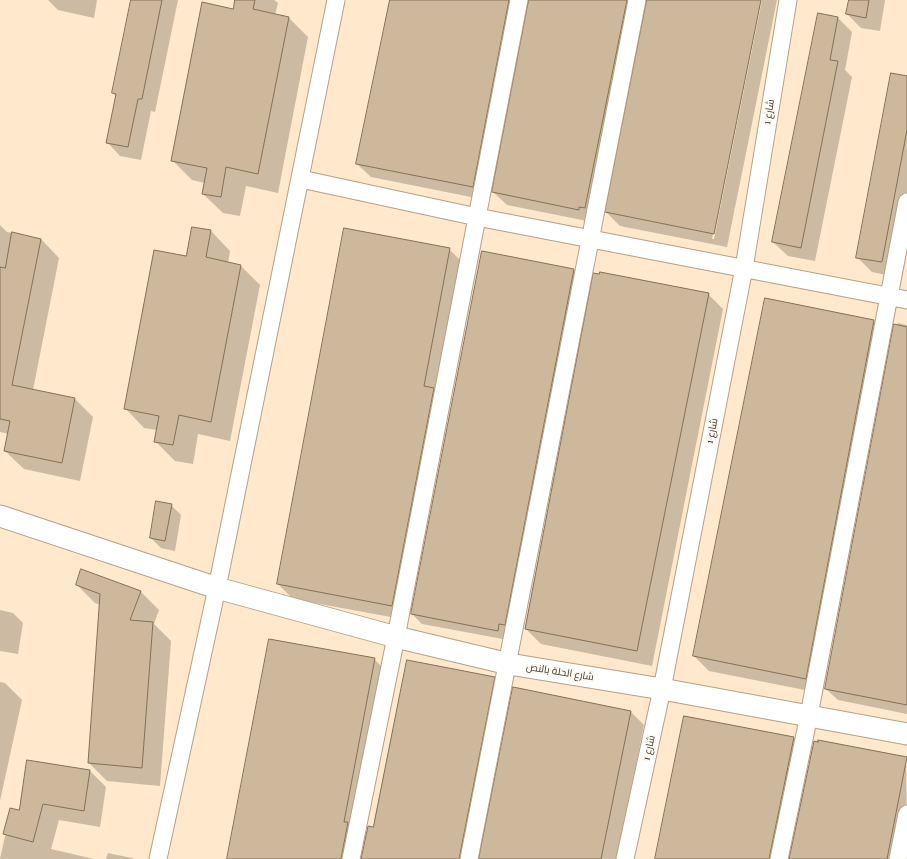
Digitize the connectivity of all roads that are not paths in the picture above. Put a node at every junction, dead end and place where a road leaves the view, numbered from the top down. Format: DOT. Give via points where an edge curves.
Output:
graph roads {
  1 [pos="336,0"];
  2 [pos="519,0"];
  3 [pos="637,0"];
  4 [pos="788,0"];
  5 [pos="301,179"];
  6 [pos="907,202"];
  7 [pos="477,217"];
  8 [pos="588,239"];
  9 [pos="744,268"];
  10 [pos="890,297"];
  11 [pos="907,300"];
  12 [pos="0,516"];
  13 [pos="217,588"];
  14 [pos="396,637"];
  15 [pos="509,664"];
  16 [pos="662,689"];
  17 [pos="809,716"];
  18 [pos="907,734"];
  19 [pos="907,814"];
  20 [pos="158,859"];
  21 [pos="351,859"];
  22 [pos="469,859"];
  23 [pos="625,859"];
  24 [pos="779,859"];
  25 [pos="898,859"];
  1 -- 5 [label="street"];
  2 -- 7 [label="street"];
  3 -- 8 [label="street"];
  4 -- 9 [label="street, شارع 1"];
  5 -- 7 [label="street"];
  5 -- 13 [label="street"];
  6 -- 10 [label="street"];
  7 -- 8 [label="street"];
  7 -- 14 [label="street"];
  8 -- 9 [label="street"];
  8 -- 15 [label="street"];
  9 -- 10 [label="street"];
  9 -- 16 [label="street, شارع 1"];
  10 -- 11 [label="street"];
  10 -- 17 [label="street"];
  12 -- 13 [label="street, شارع الحلة بالنص"];
  13 -- 14 [label="street, شارع الحلة بالنص"];
  13 -- 20 [label="street"];
  14 -- 15 [label="street, شارع الحلة بالنص"];
  14 -- 21 [label="street"];
  15 -- 16 [label="street, شارع الحلة بالنص"];
  15 -- 22 [label="street"];
  16 -- 17 [label="street, شارع الحلة بالنص"];
  16 -- 23 [label="street, شارع 1"];
  17 -- 18 [label="street, شارع الحلة بالنص"];
  17 -- 24 [label="street"];
  19 -- 25 [label="street"];
}
